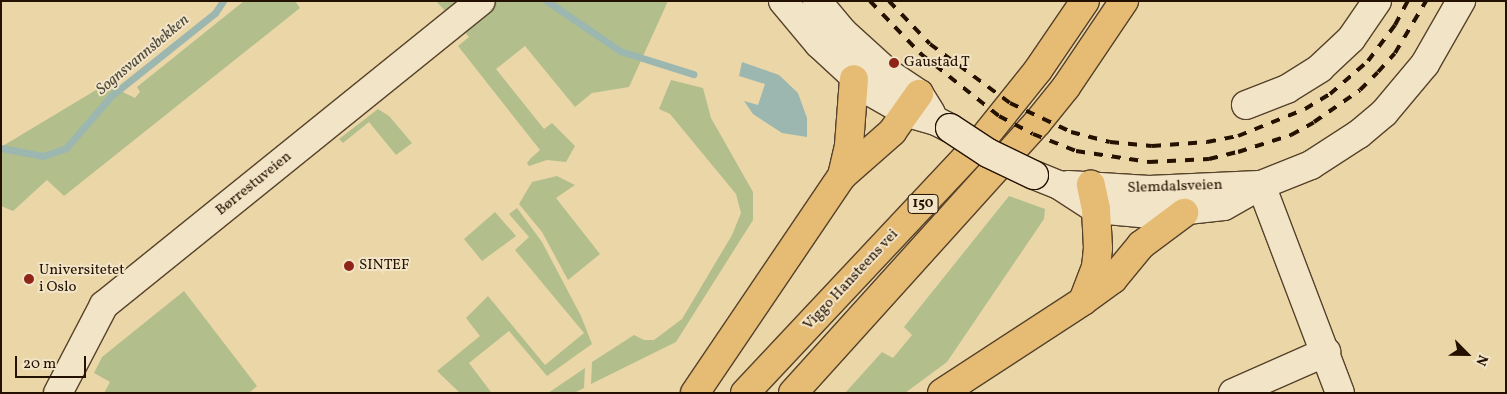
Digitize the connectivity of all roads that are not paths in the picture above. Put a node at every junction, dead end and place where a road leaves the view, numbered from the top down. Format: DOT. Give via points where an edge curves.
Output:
graph roads {
  1 [pos="783,1"];
  2 [pos="817,1"];
  3 [pos="1085,1"];
  4 [pos="1124,1"];
  5 [pos="1377,1"];
  6 [pos="1460,1"];
  7 [pos="477,5"];
  8 [pos="854,79"];
  9 [pos="913,103"];
  10 [pos="1246,106"];
  11 [pos="842,176"];
  12 [pos="1260,185"];
  13 [pos="1094,197"];
  14 [pos="1184,213"];
  15 [pos="1083,301"];
  16 [pos="1326,352"];
  17 [pos="58,393"];
  18 [pos="695,393"];
  19 [pos="745,393"];
  20 [pos="793,393"];
  21 [pos="942,393"];
  22 [pos="1233,393"];
  23 [pos="1340,393"];
  1 -- 8 [label="main road, Slemdalsveien"];
  2 -- 9 [label="main road, Slemdalsveien"];
  3 -- 19 [label="highway, Viggo Hansteens vei / 150" via="1033,77 978,145"];
  4 -- 20 [label="highway, 150" via="1066,87 1032,130"];
  5 -- 10 [label="main road" via="1350,39 1320,68 1287,89"];
  6 -- 12 [label="main road, Slemdalsveien" via="1425,64 1384,113 1359,134 1311,165"];
  7 -- 17 [label="main road, Børrestuveien" via="104,305"];
  8 -- 9 [label="main road, Slemdalsveien"];
  8 -- 11 [label="highway" via="849,145"];
  9 -- 11 [label="highway" via="892,132"];
  9 -- 13 [label="main road, Slemdalsveien, bridge" via="988,153 1034,175"];
  11 -- 18 [label="highway"];
  12 -- 13 [label="main road, Slemdalsveien" via="1149,190"];
  12 -- 14 [label="main road, Slemdalsveien" via="1224,206"];
  12 -- 16 [label="main road"];
  13 -- 14 [label="main road, Slemdalsveien" via="1151,214"];
  13 -- 15 [label="highway" via="1096,268"];
  14 -- 15 [label="highway" via="1140,244 1113,279"];
  15 -- 21 [label="highway"];
  16 -- 22 [label="main road"];
  16 -- 23 [label="main road"];
}
